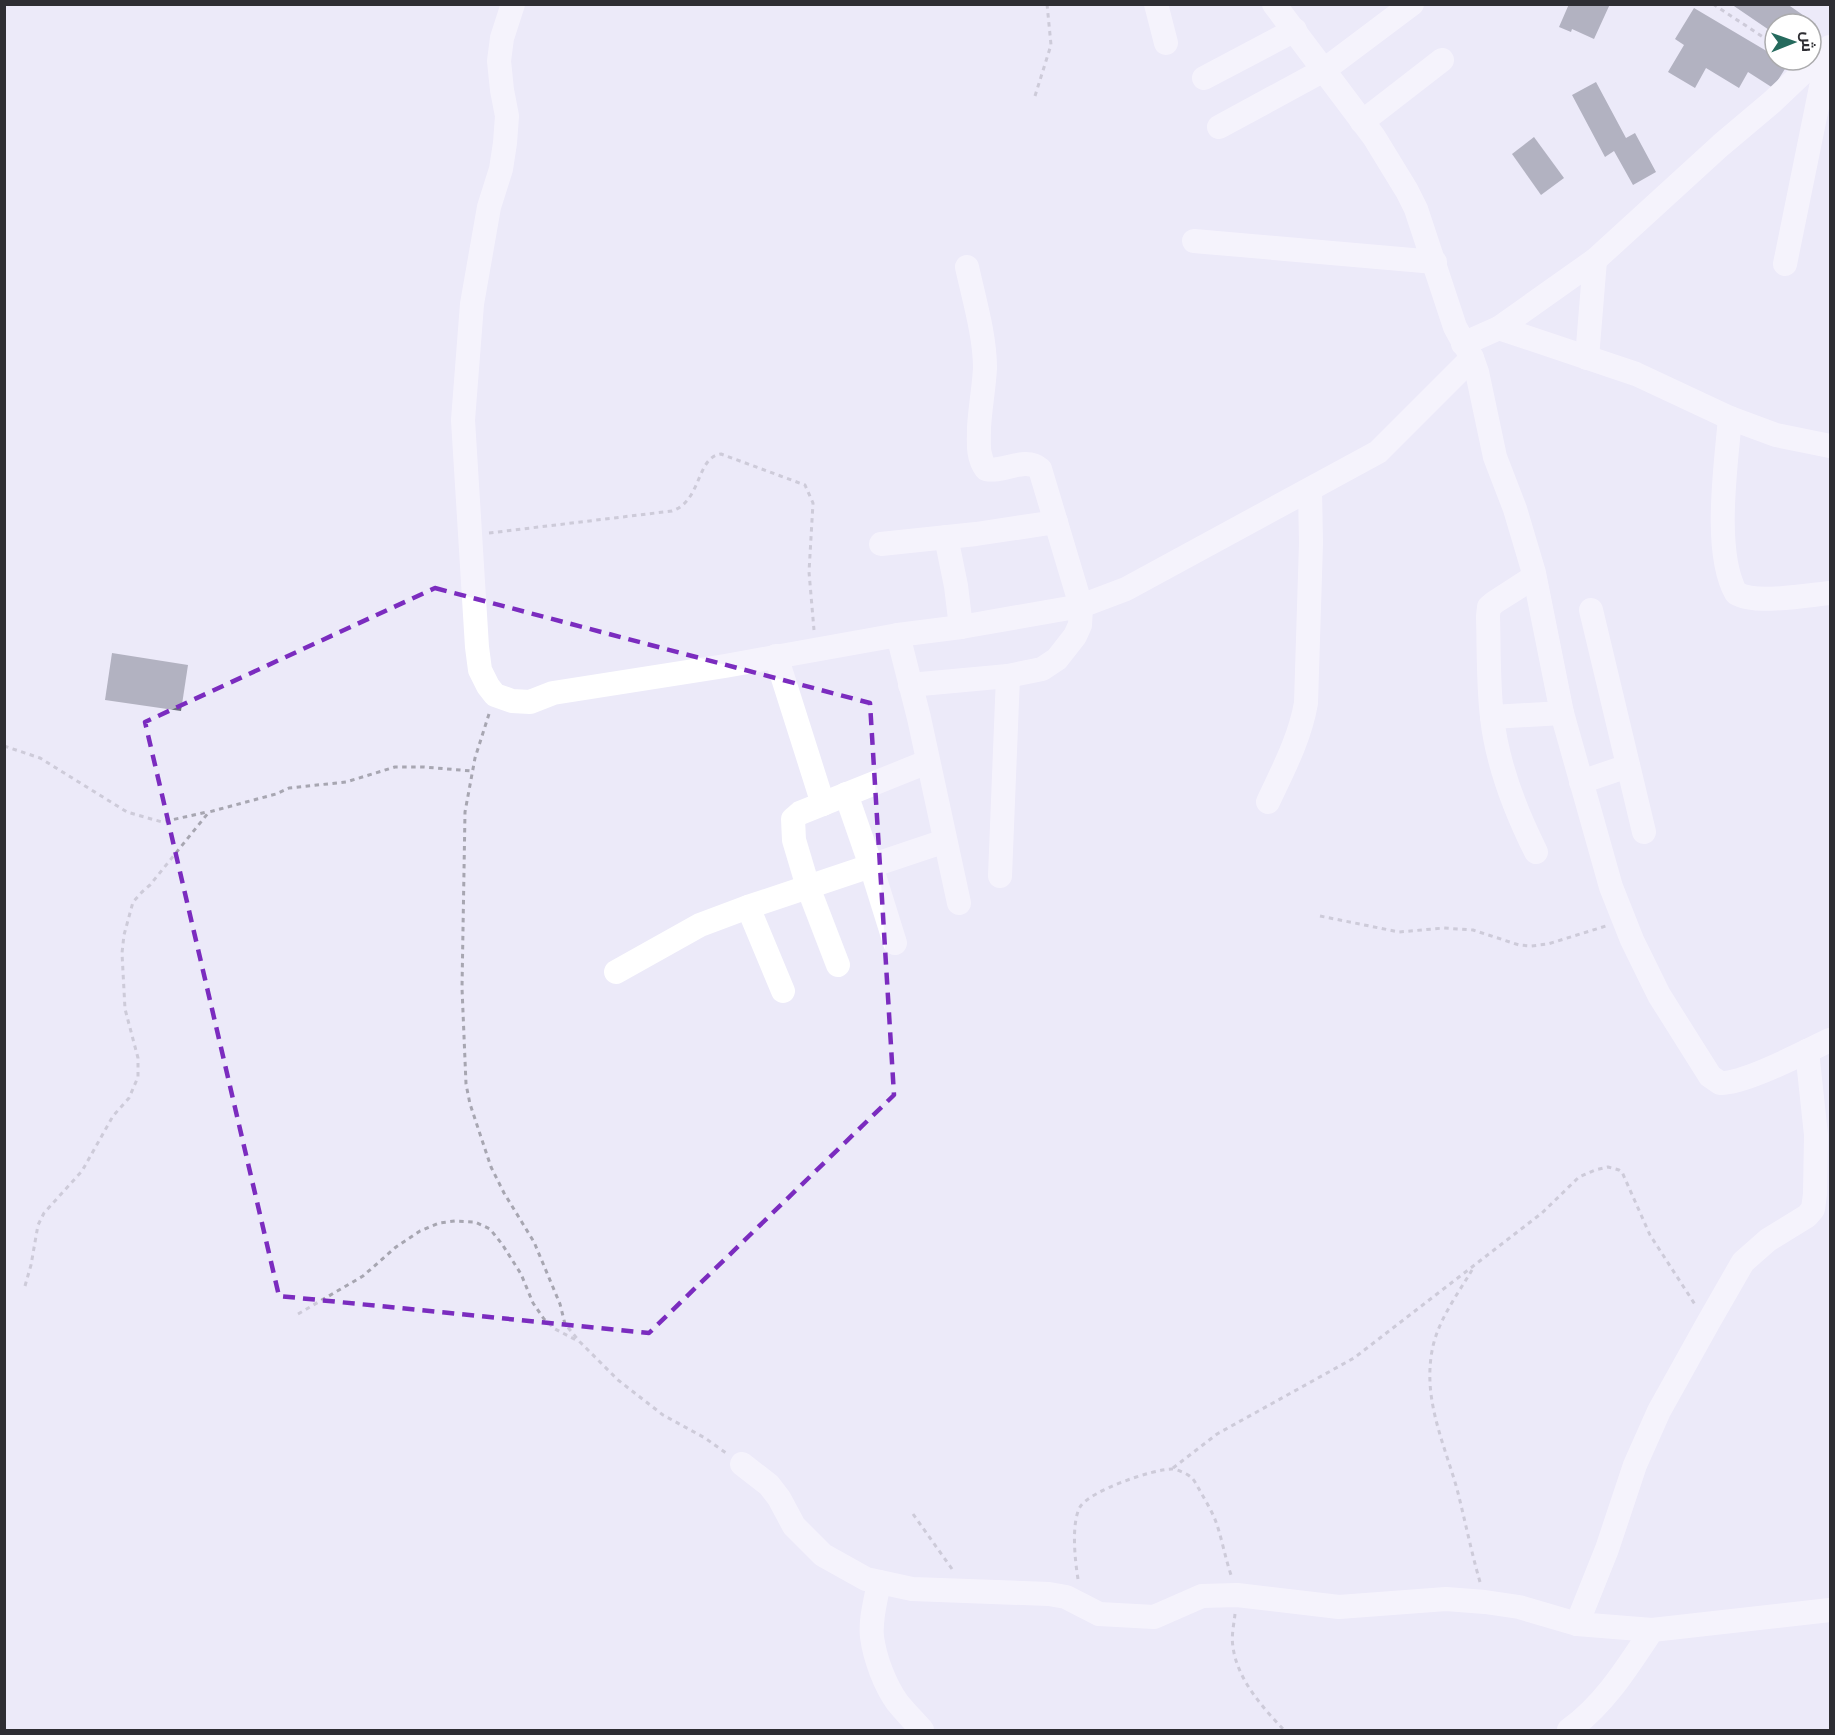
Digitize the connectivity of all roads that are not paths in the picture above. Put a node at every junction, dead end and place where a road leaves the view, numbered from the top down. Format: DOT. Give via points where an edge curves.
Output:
graph roads {
  1 [pos="513,4"];
  2 [pos="1156,4"];
  3 [pos="1412,4"];
  4 [pos="1286,13"];
  5 [pos="1166,43"];
  6 [pos="1830,48"];
  7 [pos="1442,60"];
  8 [pos="1324,70"];
  9 [pos="1204,78"];
  10 [pos="1362,122"];
  11 [pos="1219,127"];
  12 [pos="1194,241"];
  13 [pos="1595,260"];
  14 [pos="1435,262"];
  15 [pos="1785,264"];
  16 [pos="967,267"];
  17 [pos="1500,328"];
  18 [pos="1468,351"];
  19 [pos="1587,358"];
  20 [pos="1730,418"];
  21 [pos="1830,446"];
  22 [pos="1310,490"];
  23 [pos="1056,522"];
  24 [pos="946,537"];
  25 [pos="881,544"];
  26 [pos="1534,577"];
  27 [pos="1830,593"];
  28 [pos="1081,606"];
  29 [pos="1591,610"];
  30 [pos="962,627"];
  31 [pos="898,635"];
  32 [pos="776,656"];
  33 [pos="1008,676"];
  34 [pos="910,685"];
  35 [pos="1562,713"];
  36 [pos="1492,717"];
  37 [pos="927,762"];
  38 [pos="1628,766"];
  39 [pos="1581,782"];
  40 [pos="846,794"];
  41 [pos="1268,802"];
  42 [pos="823,804"];
  43 [pos="1644,832"];
  44 [pos="945,841"];
  45 [pos="1536,852"];
  46 [pos="871,866"];
  47 [pos="1000,876"];
  48 [pos="808,887"];
  49 [pos="959,903"];
  50 [pos="748,907"];
  51 [pos="896,944"];
  52 [pos="838,965"];
  53 [pos="616,972"];
  54 [pos="783,991"];
  55 [pos="1830,1040"];
  56 [pos="1807,1051"];
  57 [pos="742,1464"];
  58 [pos="879,1582"];
  59 [pos="1830,1610"];
  60 [pos="1577,1624"];
  61 [pos="1652,1630"];
  62 [pos="922,1731"];
  63 [pos="1569,1731"];
  1 -- 32 [label="street" via="499,61 507,116 506,143 489,207 472,304 463,420 480,670 495,695 530,702 553,693"];
  2 -- 5 [label="street"];
  3 -- 8 [label="street"];
  4 -- 8 [label="street"];
  4 -- 9 [label="street"];
  6 -- 13 [label="street"];
  6 -- 15 [label="street"];
  7 -- 10 [label="street"];
  8 -- 10 [label="street"];
  8 -- 11 [label="street"];
  10 -- 14 [label="street" via="1407,191"];
  12 -- 14 [label="street"];
  13 -- 17 [label="street"];
  13 -- 19 [label="street"];
  14 -- 18 [label="street" via="1455,327"];
  16 -- 23 [label="street" via="984,351 981,462 994,471 1036,465"];
  17 -- 18 [label="street"];
  17 -- 19 [label="street"];
  18 -- 22 [label="street" via="1378,452"];
  18 -- 26 [label="street" via="1482,392 1495,457"];
  19 -- 20 [label="street" via="1636,374"];
  20 -- 21 [label="street" via="1776,435"];
  20 -- 27 [label="street" via="1722,525 1727,571 1736,593 1761,598"];
  22 -- 28 [label="street" via="1126,589"];
  22 -- 41 [label="street" via="1306,703 1287,762"];
  23 -- 24 [label="street"];
  23 -- 28 [label="street"];
  24 -- 25 [label="street"];
  24 -- 30 [label="street"];
  26 -- 35 [label="street"];
  26 -- 36 [label="street" via="1489,607"];
  28 -- 30 [label="street"];
  28 -- 33 [label="street" via="1080,625 1057,659 1042,669"];
  29 -- 38 [label="street"];
  30 -- 31 [label="street"];
  31 -- 32 [label="street"];
  31 -- 34 [label="street"];
  32 -- 42 [label="street"];
  33 -- 34 [label="street"];
  33 -- 47 [label="street"];
  34 -- 37 [label="street"];
  35 -- 36 [label="street"];
  35 -- 39 [label="street"];
  36 -- 45 [label="street" via="1509,787"];
  37 -- 40 [label="street"];
  37 -- 44 [label="street"];
  38 -- 39 [label="street"];
  38 -- 43 [label="street"];
  39 -- 56 [label="street" via="1611,887 1632,940 1677,1027 1710,1076 1723,1084"];
  40 -- 42 [label="street"];
  40 -- 46 [label="street"];
  42 -- 48 [label="street" via="793,819 794,840"];
  44 -- 46 [label="street"];
  44 -- 49 [label="street"];
  46 -- 48 [label="street"];
  46 -- 51 [label="street"];
  48 -- 50 [label="street"];
  48 -- 52 [label="street"];
  50 -- 53 [label="street" via="700,925"];
  50 -- 54 [label="street"];
  55 -- 56 [label="street"];
  56 -- 60 [label="street" via="1816,1136 1812,1209 1743,1262 1708,1323 1639,1456"];
  57 -- 58 [label="street" via="768,1485 794,1526 823,1555"];
  58 -- 60 [label="street" via="912,1589 1049,1594 1066,1597 1099,1614 1154,1617 1202,1596 1236,1595 1338,1607 1446,1599 1519,1607"];
  58 -- 62 [label="street" via="872,1626 876,1652 898,1704"];
  59 -- 61 [label="street"];
  60 -- 61 [label="street"];
  61 -- 63 [label="street" via="1604,1698"];
}
